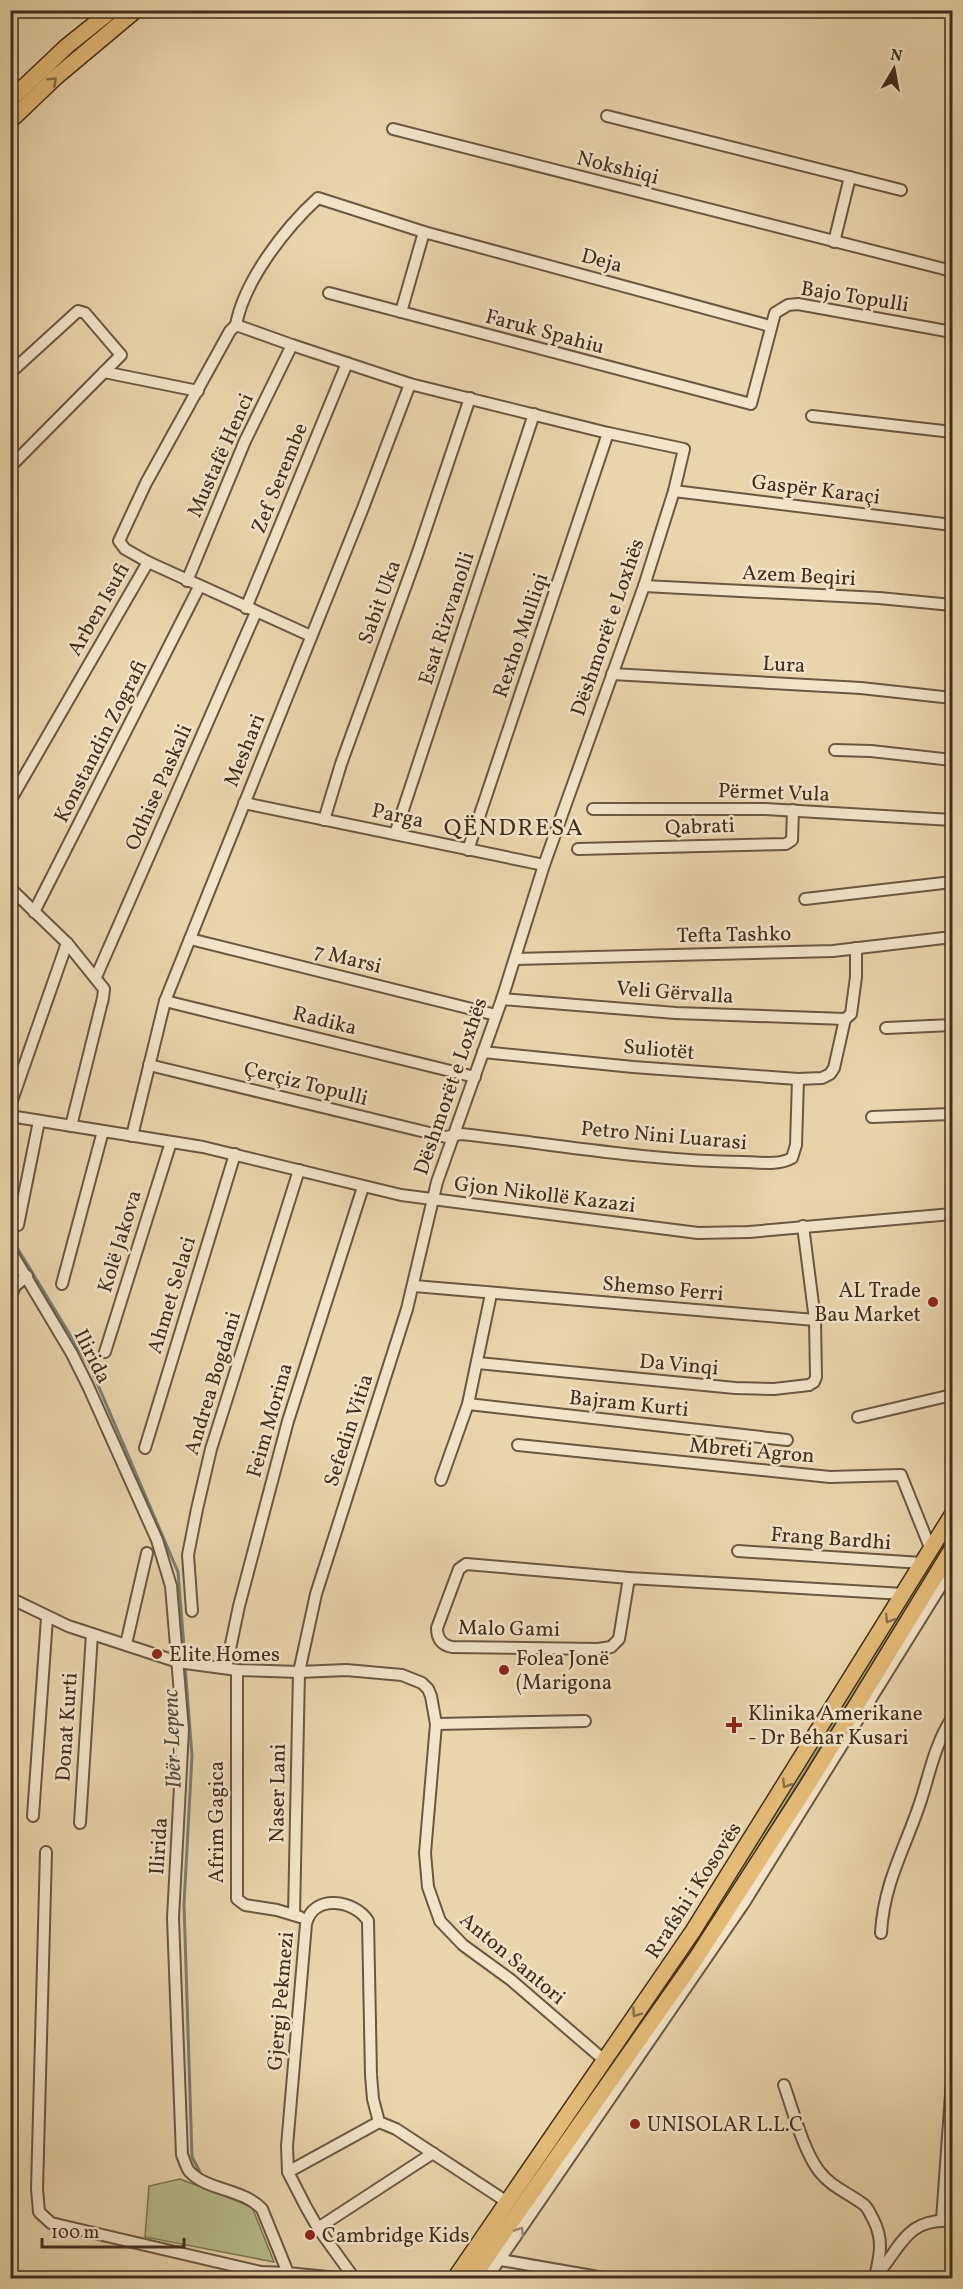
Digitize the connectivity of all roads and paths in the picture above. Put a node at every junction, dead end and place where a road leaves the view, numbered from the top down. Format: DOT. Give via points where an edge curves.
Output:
graph roads {
  1 [pos="112,10"];
  2 [pos="136,10"];
  3 [pos="10,100"];
  4 [pos="607,116"];
  5 [pos="10,121"];
  6 [pos="393,129"];
  7 [pos="850,177"];
  8 [pos="901,190"];
  9 [pos="423,232"];
  10 [pos="834,242"];
  11 [pos="952,271"];
  12 [pos="329,293"];
  13 [pos="401,312"];
  14 [pos="236,324"];
  15 [pos="771,326"];
  16 [pos="952,332"];
  17 [pos="292,345"];
  18 [pos="347,363"];
  19 [pos="104,372"];
  20 [pos="10,374"];
  21 [pos="410,384"];
  22 [pos="198,391"];
  23 [pos="470,398"];
  24 [pos="751,404"];
  25 [pos="534,414"];
  26 [pos="812,416"];
  27 [pos="952,432"];
  28 [pos="608,433"];
  29 [pos="10,468"];
  30 [pos="674,491"];
  31 [pos="952,525"];
  32 [pos="148,562"];
  33 [pos="187,581"];
  34 [pos="644,586"];
  35 [pos="199,587"];
  36 [pos="952,605"];
  37 [pos="251,610"];
  38 [pos="311,636"];
  39 [pos="612,674"];
  40 [pos="952,698"];
  41 [pos="835,750"];
  42 [pos="952,760"];
  43 [pos="10,801"];
  44 [pos="244,803"];
  45 [pos="593,809"];
  46 [pos="793,810"];
  47 [pos="324,820"];
  48 [pos="952,820"];
  49 [pos="395,834"];
  50 [pos="578,849"];
  51 [pos="468,850"];
  52 [pos="544,865"];
  53 [pos="952,882"];
  54 [pos="11,892"];
  55 [pos="805,899"];
  56 [pos="34,912"];
  57 [pos="952,937"];
  58 [pos="190,939"];
  59 [pos="67,943"];
  60 [pos="856,948"];
  61 [pos="515,959"];
  62 [pos="96,977"];
  63 [pos="502,999"];
  64 [pos="165,1000"];
  65 [pos="496,1015"];
  66 [pos="845,1019"];
  67 [pos="952,1025"];
  68 [pos="886,1028"];
  69 [pos="483,1052"];
  70 [pos="148,1065"];
  71 [pos="475,1077"];
  72 [pos="798,1079"];
  73 [pos="10,1106"];
  74 [pos="952,1114"];
  75 [pos="10,1116"];
  76 [pos="872,1117"];
  77 [pos="39,1121"];
  78 [pos="71,1126"];
  79 [pos="103,1131"];
  80 [pos="132,1136"];
  81 [pos="454,1136"];
  82 [pos="171,1142"];
  83 [pos="235,1154"];
  84 [pos="299,1170"];
  85 [pos="363,1187"];
  86 [pos="432,1200"];
  87 [pos="952,1214"];
  88 [pos="18,1225"];
  89 [pos="804,1226"];
  90 [pos="10,1250"];
  91 [pos="27,1276"];
  92 [pos="62,1284"];
  93 [pos="414,1286"];
  94 [pos="491,1294"];
  95 [pos="10,1299"];
  96 [pos="815,1320"];
  97 [pos="105,1352"];
  98 [pos="478,1362"];
  99 [pos="952,1395"];
  100 [pos="468,1404"];
  101 [pos="858,1417"];
  102 [pos="787,1440"];
  103 [pos="518,1445"];
  104 [pos="145,1448"];
  105 [pos="441,1480"];
  106 [pos="952,1515"];
  107 [pos="952,1549"];
  108 [pos="931,1550"];
  109 [pos="738,1551"];
  110 [pos="147,1553"];
  111 [pos="922,1563"];
  112 [pos="952,1568"];
  113 [pos="629,1578"];
  114 [pos="904,1594"];
  115 [pos="11,1600"];
  116 [pos="192,1611"];
  117 [pos="46,1618"];
  118 [pos="92,1634"];
  119 [pos="126,1644"];
  120 [pos="178,1662"];
  121 [pos="226,1668"];
  122 [pos="237,1670"];
  123 [pos="299,1672"];
  124 [pos="952,1718"];
  125 [pos="585,1721"];
  126 [pos="436,1724"];
  127 [pos="33,1816"];
  128 [pos="80,1823"];
  129 [pos="46,1851"];
  130 [pos="294,1915"];
  131 [pos="307,1919"];
  132 [pos="881,1933"];
  133 [pos="604,2060"];
  134 [pos="952,2080"];
  135 [pos="784,2085"];
  136 [pos="379,2122"];
  137 [pos="433,2153"];
  138 [pos="288,2172"];
  139 [pos="507,2202"];
  140 [pos="947,2221"];
  141 [pos="318,2228"];
  142 [pos="501,2260"];
  143 [pos="288,2273"];
  144 [pos="337,2278"];
  145 [pos="354,2278"];
  146 [pos="455,2278"];
  147 [pos="472,2278"];
  148 [pos="487,2278"];
  149 [pos="604,2278"];
  150 [pos="874,2278"];
  1 -- 3 [label="highway"];
  5 -- 2 [label="highway, one-way"];
  4 -- 7 [label="street"];
  6 -- 10 [label="street, Nokshiqi"];
  7 -- 8 [label="street"];
  7 -- 10 [label="street"];
  9 -- 13 [label="street"];
  9 -- 14 [label="street, Deja" via="318,198 298,216 272,250 249,289"];
  9 -- 15 [label="street, Deja"];
  10 -- 11 [label="street, Nokshiqi"];
  12 -- 13 [label="street, Faruk Spahiu"];
  13 -- 24 [label="street, Faruk Spahiu"];
  14 -- 17 [label="street, Dëshmorët e Loxhës"];
  14 -- 22 [label="street"];
  15 -- 16 [label="street, Bajo Topulli" via="775,313 798,304"];
  15 -- 24 [label="street, Bajo Topulli"];
  17 -- 18 [label="street, Dëshmorët e Loxhës"];
  17 -- 33 [label="street, Mustafë Henci" via="245,441"];
  18 -- 21 [label="street, Dëshmorët e Loxhës"];
  18 -- 37 [label="street, Zef Serembe"];
  19 -- 20 [label="street" via="120,355 81,310"];
  19 -- 22 [label="street"];
  19 -- 29 [label="street"];
  21 -- 23 [label="street, Dëshmorët e Loxhës"];
  21 -- 38 [label="street, Meshari"];
  22 -- 32 [label="street" via="120,536 120,545"];
  23 -- 25 [label="street, Dëshmorët e Loxhës"];
  23 -- 47 [label="street, Sabit Uka"];
  25 -- 28 [label="street, Dëshmorët e Loxhës"];
  25 -- 49 [label="street, Esat Rizvanolli"];
  26 -- 27 [label="street"];
  28 -- 30 [label="street, Dëshmorët e Loxhës" via="684,449"];
  28 -- 51 [label="street, Rexho Mulliqi"];
  30 -- 31 [label="street, Gaspër Karaçi"];
  30 -- 34 [label="street, Dëshmorët e Loxhës"];
  32 -- 33 [label="street, Arben Isufi"];
  32 -- 43 [label="street, Arben Isufi"];
  33 -- 35 [label="street, Arben Isufi"];
  34 -- 36 [label="street, Azem Beqiri"];
  34 -- 39 [label="street, Dëshmorët e Loxhës"];
  35 -- 37 [label="street, Arben Isufi"];
  35 -- 56 [label="street, Konstandin Zografi"];
  37 -- 38 [label="street, Arben Isufi"];
  37 -- 62 [label="street, Odhise Paskali"];
  38 -- 44 [label="street, Meshari"];
  39 -- 40 [label="street, Lura" via="861,688"];
  39 -- 52 [label="street, Dëshmorët e Loxhës"];
  41 -- 42 [label="street"];
  44 -- 47 [label="street, Parga"];
  44 -- 58 [label="street, Meshari"];
  45 -- 46 [label="street, Përmet Vula"];
  46 -- 48 [label="street, Përmet Vula"];
  46 -- 50 [label="street, Qabrati" via="792,840 786,844"];
  47 -- 49 [label="street, Parga"];
  49 -- 51 [label="street, Parga"];
  51 -- 52 [label="street, Parga"];
  52 -- 61 [label="street, Dëshmorët e Loxhës"];
  53 -- 55 [label="street"];
  54 -- 56 [label="street"];
  56 -- 59 [label="street"];
  57 -- 60 [label="street, Tefta Tashko"];
  58 -- 64 [label="street, Meshari"];
  58 -- 65 [label="street, 7 Marsi"];
  59 -- 62 [label="street"];
  59 -- 73 [label="street"];
  60 -- 61 [label="street, Tefta Tashko"];
  60 -- 66 [label="street" via="853,1007"];
  61 -- 63 [label="street, Dëshmorët e Loxhës"];
  62 -- 78 [label="street" via="104,993"];
  63 -- 65 [label="street, Dëshmorët e Loxhës"];
  63 -- 66 [label="street, Veli Gërvalla" via="676,1013"];
  64 -- 70 [label="street, Meshari"];
  64 -- 71 [label="street, Radika"];
  65 -- 69 [label="street, Dëshmorët e Loxhës"];
  66 -- 72 [label="street, Suliotët" via="830,1074"];
  67 -- 68 [label="street"];
  69 -- 71 [label="street, Dëshmorët e Loxhës"];
  69 -- 72 [label="street, Suliotët"];
  70 -- 80 [label="street, Meshari"];
  70 -- 81 [label="street, Çerçiz Topulli"];
  71 -- 81 [label="street, Dëshmorët e Loxhës"];
  72 -- 81 [label="street, Petro Nini Luarasi" via="795,1152 786,1161 696,1161"];
  74 -- 76 [label="street"];
  75 -- 77 [label="street, Gjon Nikollë Kazazi"];
  77 -- 78 [label="street, Gjon Nikollë Kazazi"];
  77 -- 88 [label="street"];
  78 -- 79 [label="street, Gjon Nikollë Kazazi"];
  79 -- 80 [label="street, Gjon Nikollë Kazazi"];
  79 -- 92 [label="street"];
  80 -- 82 [label="street, Gjon Nikollë Kazazi"];
  81 -- 86 [label="street, Dëshmorët e Loxhës"];
  82 -- 83 [label="street, Gjon Nikollë Kazazi"];
  82 -- 97 [label="street, Kolë Jakova"];
  83 -- 84 [label="street, Gjon Nikollë Kazazi"];
  83 -- 104 [label="street, Ahmet Selaci"];
  84 -- 85 [label="street, Gjon Nikollë Kazazi"];
  84 -- 116 [label="street, Andrea Bogdani" via="211,1449 188,1555"];
  85 -- 86 [label="street, Gjon Nikollë Kazazi"];
  85 -- 121 [label="street, Feim Morina" via="288,1421"];
  86 -- 89 [label="street, Gjon Nikollë Kazazi" via="698,1233"];
  86 -- 93 [label="street, Sefedin Vitia"];
  87 -- 89 [label="street, Gjon Nikollë Kazazi"];
  89 -- 96 [label="street"];
  90 -- 91 [label="street, Ilirida"];
  91 -- 95 [label="street" via="15,1286"];
  91 -- 120 [label="street, Ilirida" via="72,1354 157,1540 171,1586"];
  93 -- 94 [label="street, Shemso Ferri"];
  93 -- 123 [label="street, Sefedin Vitia" via="316,1594"];
  94 -- 96 [label="street, Shemso Ferri"];
  94 -- 98 [label="street"];
  96 -- 98 [label="street, Da Vinqi" via="816,1377 803,1386 735,1388"];
  98 -- 100 [label="street"];
  99 -- 101 [label="street"];
  100 -- 102 [label="street, Bajram Kurti"];
  100 -- 105 [label="street"];
  103 -- 108 [label="street, Mbreti Agron" via="830,1477 901,1474"];
  106 -- 108 [label="highway, Rrafshi i Kosovës"];
  107 -- 147 [label="highway, Rrafshi i Kosovës" via="697,1957"];
  108 -- 111 [label="highway, Rrafshi i Kosovës"];
  109 -- 111 [label="street, Frang Bardhi"];
  110 -- 119 [label="street"];
  111 -- 114 [label="highway, Rrafshi i Kosovës"];
  142 -- 112 [label="street, one-way" via="744,1903"];
  113 -- 113 [label="street, Malo Gami" via="619,1639 611,1647 453,1647 438,1638 437,1628 459,1569 466,1564"];
  113 -- 114 [label="street, Malo Gami"];
  114 -- 133 [label="highway, Rrafshi i Kosovës, one-way" via="712,1901"];
  115 -- 117 [label="street, Anton Santori"];
  117 -- 118 [label="street, Anton Santori"];
  117 -- 127 [label="street"];
  118 -- 119 [label="street, Anton Santori"];
  118 -- 128 [label="street, Donat Kurti"];
  119 -- 120 [label="street, Anton Santori"];
  120 -- 121 [label="street, Anton Santori"];
  120 -- 143 [label="street, Ilirida" via="183,1760 173,1918 182,2155 189,2171 199,2180 254,2200 262,2209"];
  121 -- 122 [label="street, Anton Santori"];
  122 -- 123 [label="street, Anton Santori"];
  122 -- 130 [label="street, Afrim Gagica" via="237,1899 245,1905"];
  123 -- 126 [label="street, Anton Santori" via="345,1670 413,1678 428,1689"];
  123 -- 130 [label="street, Naser Lani"];
  124 -- 132 [label="street" via="941,1737 891,1876"];
  125 -- 126 [label="street"];
  126 -- 133 [label="street, Anton Santori" via="425,1853 428,1887 440,1921 463,1945 512,1980"];
  129 -- 143 [label="street" via="39,2212 51,2223 261,2272"];
  130 -- 131 [label="street, Afrim Gagica"];
  131 -- 136 [label="street, Gjergj Pekmezi" via="312,1909 330,1903 356,1908 368,1921 371,2074"];
  131 -- 138 [label="street, Gjergj Pekmezi"];
  133 -- 139 [label="highway, Rrafshi i Kosovës"];
  134 -- 140 [label="street"];
  135 -- 150 [label="street" via="811,2159 832,2185 867,2208 881,2238"];
  136 -- 137 [label="street"];
  136 -- 138 [label="street"];
  137 -- 139 [label="street"];
  137 -- 141 [label="street"];
  138 -- 141 [label="street, Gjergj Pekmezi"];
  139 -- 146 [label="highway, Rrafshi i Kosovës"];
  140 -- 150 [label="street" via="920,2225 908,2232"];
  141 -- 145 [label="street, Gjergj Pekmezi"];
  142 -- 148 [label="street"];
  142 -- 149 [label="street"];
  143 -- 144 [label="street"];
}
